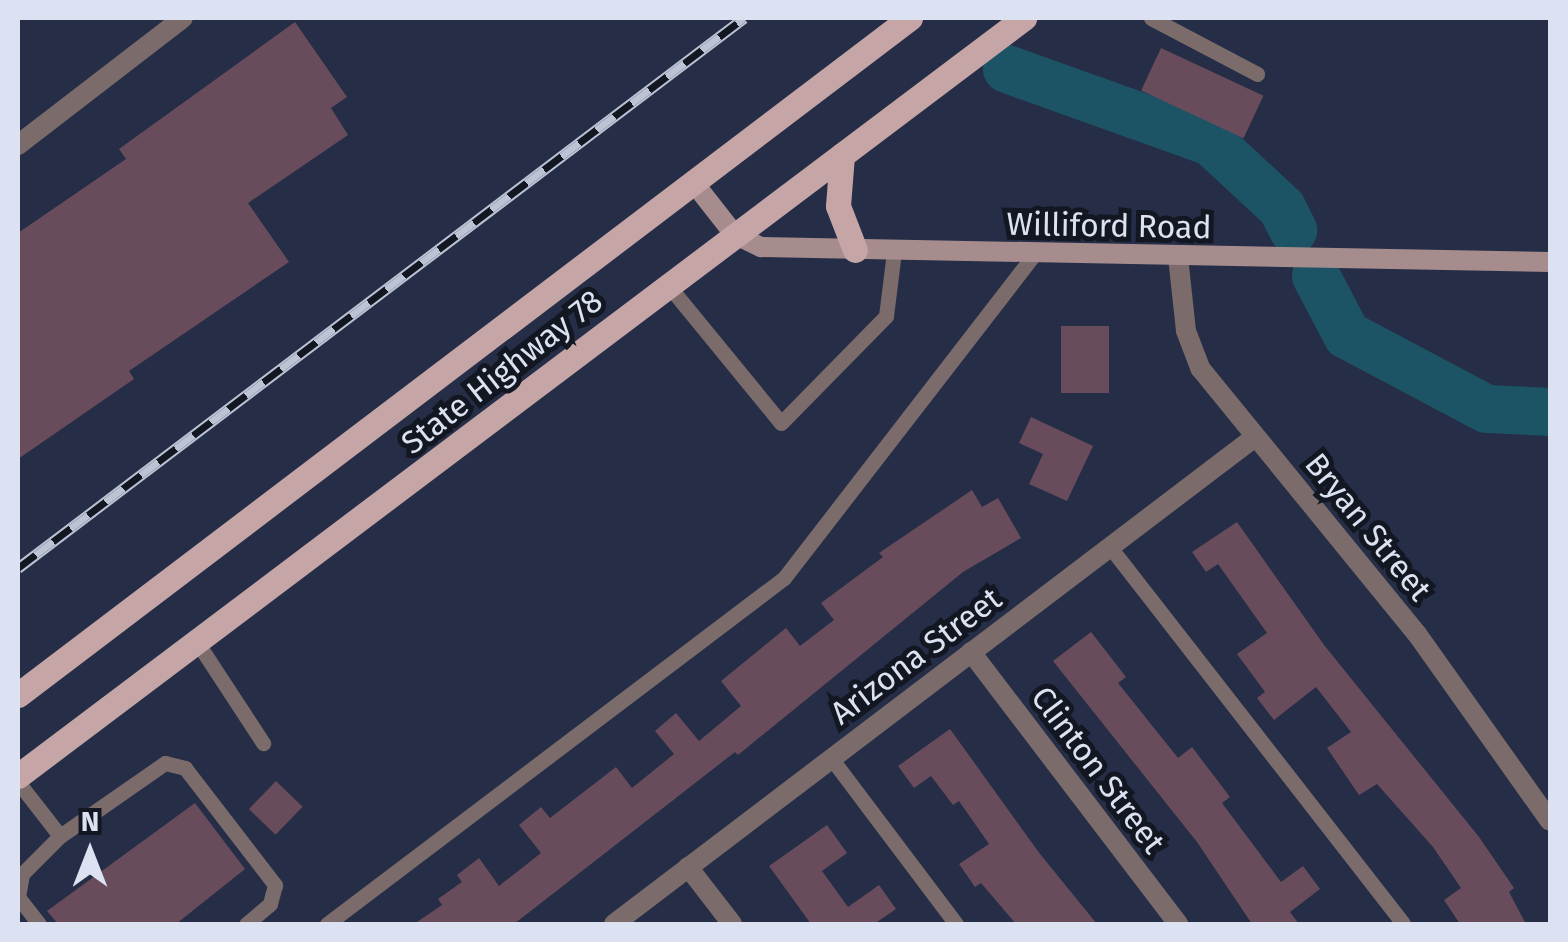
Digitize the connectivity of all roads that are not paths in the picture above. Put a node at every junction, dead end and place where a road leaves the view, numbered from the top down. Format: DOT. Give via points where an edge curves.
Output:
graph roads {
  1 [pos="183,18"];
  2 [pos="910,18"];
  3 [pos="1024,18"];
  4 [pos="1151,18"];
  5 [pos="1257,74"];
  6 [pos="18,145"];
  7 [pos="842,155"];
  8 [pos="694,183"];
  9 [pos="734,234"];
  10 [pos="855,250"];
  11 [pos="894,252"];
  12 [pos="1034,254"];
  13 [pos="1178,257"];
  14 [pos="1550,262"];
  15 [pos="668,285"];
  16 [pos="1255,437"];
  17 [pos="1110,547"];
  18 [pos="197,642"];
  19 [pos="971,652"];
  20 [pos="18,695"];
  21 [pos="262,743"];
  22 [pos="831,758"];
  23 [pos="18,779"];
  24 [pos="1550,821"];
  25 [pos="60,836"];
  26 [pos="688,867"];
  27 [pos="18,897"];
  28 [pos="40,924"];
  29 [pos="246,924"];
  30 [pos="327,924"];
  31 [pos="614,924"];
  32 [pos="732,924"];
  33 [pos="956,924"];
  34 [pos="1178,924"];
  35 [pos="1403,924"];
  1 -- 6 [label="street"];
  2 -- 8 [label="main road, State Highway 78"];
  3 -- 7 [label="main road, State Highway 78"];
  4 -- 5 [label="lane"];
  7 -- 9 [label="main road, State Highway 78"];
  7 -- 10 [label="main road" via="838,206"];
  8 -- 9 [label="street"];
  8 -- 20 [label="main road, State Highway 78"];
  9 -- 10 [label="street, Williford Road" via="760,247"];
  9 -- 15 [label="main road, State Highway 78"];
  10 -- 11 [label="street, Williford Road"];
  11 -- 12 [label="street, Williford Road"];
  11 -- 15 [label="lane" via="886,316 780,423"];
  12 -- 13 [label="street, Williford Road"];
  12 -- 30 [label="lane" via="784,578"];
  13 -- 14 [label="street, Williford Road"];
  13 -- 16 [label="street, Bryan Street" via="1186,332 1200,368"];
  15 -- 18 [label="main road, State Highway 78"];
  16 -- 17 [label="street, Arizona Street"];
  16 -- 24 [label="street, Bryan Street" via="1417,634"];
  17 -- 19 [label="street, Arizona Street"];
  17 -- 35 [label="lane"];
  18 -- 21 [label="lane"];
  18 -- 23 [label="main road, State Highway 78"];
  19 -- 22 [label="street, Arizona Street"];
  19 -- 34 [label="street, Clinton Street"];
  22 -- 26 [label="street, Arizona Street"];
  22 -- 33 [label="lane"];
  23 -- 25 [label="lane"];
  25 -- 27 [label="lane" via="22,874"];
  25 -- 29 [label="lane" via="165,763 185,768 275,885 270,904"];
  26 -- 31 [label="street, Arizona Street"];
  26 -- 32 [label="street"];
  27 -- 28 [label="lane"];
}
